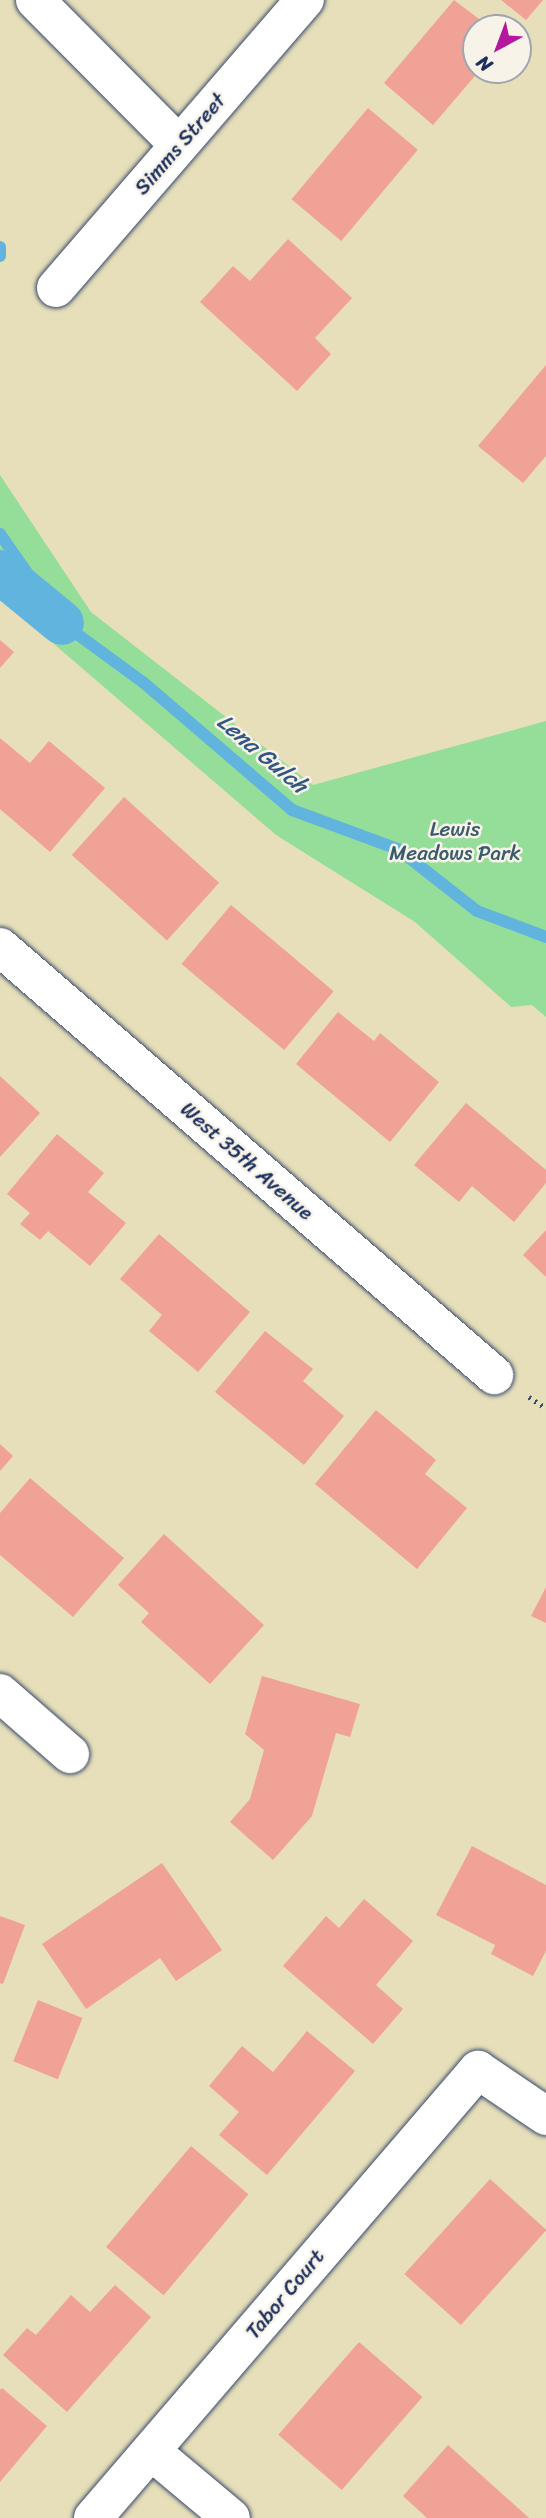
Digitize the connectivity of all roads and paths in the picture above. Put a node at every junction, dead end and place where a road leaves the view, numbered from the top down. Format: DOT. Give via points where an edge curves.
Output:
graph roads {
  1 [pos="35,0"];
  2 [pos="305,0"];
  3 [pos="179,145"];
  4 [pos="56,288"];
  5 [pos="0,947"];
  6 [pos="494,1376"];
  7 [pos="0,1693"];
  8 [pos="70,1754"];
  9 [pos="546,2116"];
  10 [pos="151,2451"];
  11 [pos="93,2518"];
  12 [pos="231,2518"];
  1 -- 3 [label="street"];
  2 -- 3 [label="street, Simms Street"];
  3 -- 4 [label="street, Simms Street"];
  5 -- 6 [label="street, West 35th Avenue"];
  7 -- 8 [label="street"];
  9 -- 10 [label="street, Tabor Court" via="478,2070"];
  10 -- 11 [label="street, Tabor Court"];
  10 -- 12 [label="street"];
}
